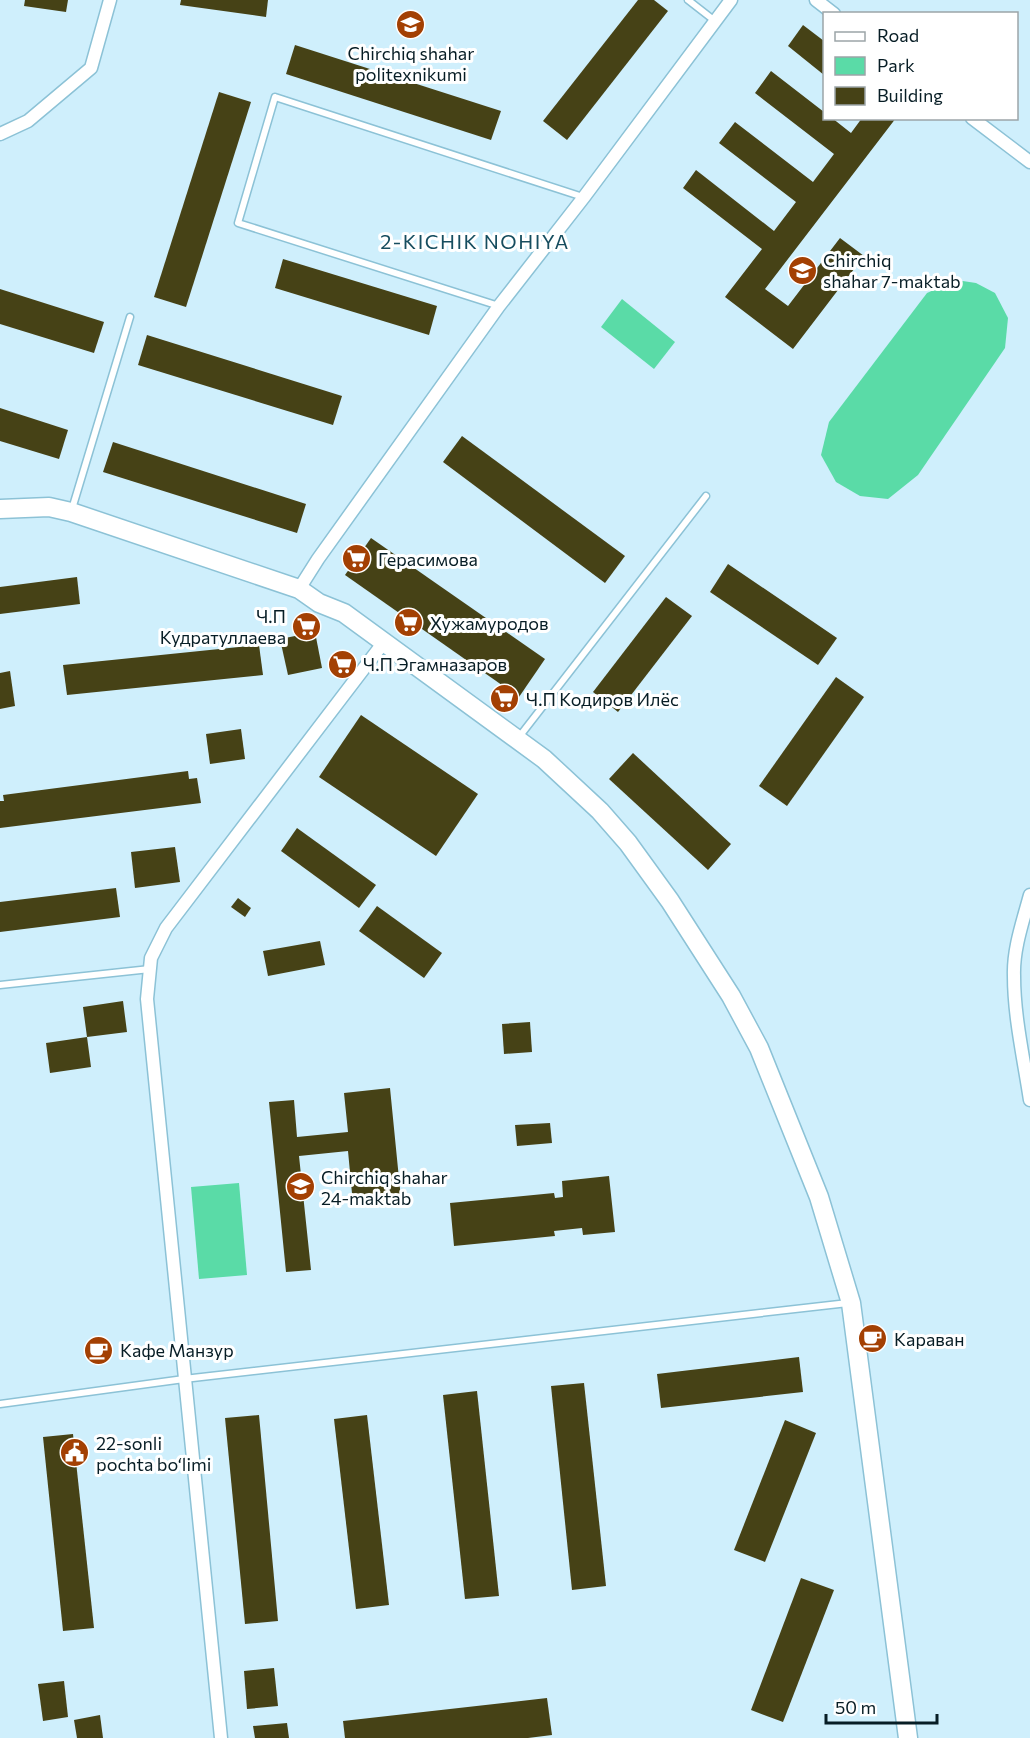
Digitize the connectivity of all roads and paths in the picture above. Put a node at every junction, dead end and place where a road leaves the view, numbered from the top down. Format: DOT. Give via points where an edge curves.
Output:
graph roads {
  1 [pos="110,0"];
  2 [pos="688,0"];
  3 [pos="731,0"];
  4 [pos="816,0"];
  5 [pos="831,12"];
  6 [pos="715,21"];
  7 [pos="975,120"];
  8 [pos="0,134"];
  9 [pos="1030,162"];
  10 [pos="584,197"];
  11 [pos="499,306"];
  12 [pos="130,317"];
  13 [pos="706,496"];
  14 [pos="0,509"];
  15 [pos="71,512"];
  16 [pos="299,589"];
  17 [pos="384,642"];
  18 [pos="518,739"];
  19 [pos="1030,895"];
  20 [pos="150,969"];
  21 [pos="0,985"];
  22 [pos="1030,1100"];
  23 [pos="850,1303"];
  24 [pos="184,1379"];
  25 [pos="0,1404"];
  26 [pos="220,1738"];
  27 [pos="908,1738"];
  1 -- 8 [label="street" via="92,68 27,121"];
  2 -- 6 [label="lane"];
  3 -- 6 [label="street"];
  4 -- 5 [label="street"];
  6 -- 10 [label="street"];
  7 -- 9 [label="street"];
  10 -- 11 [label="street"];
  10 -- 11 [label="lane" via="275,97 238,224"];
  11 -- 16 [label="street"];
  12 -- 15 [label="lane"];
  13 -- 18 [label="lane"];
  14 -- 15 [label="street" via="49,507"];
  15 -- 16 [label="street"];
  16 -- 17 [label="street" via="344,613"];
  17 -- 18 [label="street"];
  17 -- 20 [label="street" via="166,928 151,958"];
  18 -- 23 [label="street" via="574,785 627,843 731,996 759,1048 819,1197"];
  19 -- 22 [label="street" via="1014,975"];
  20 -- 21 [label="lane"];
  20 -- 24 [label="street" via="147,999"];
  23 -- 24 [label="lane"];
  23 -- 27 [label="street"];
  24 -- 25 [label="lane"];
  24 -- 26 [label="street"];
}
